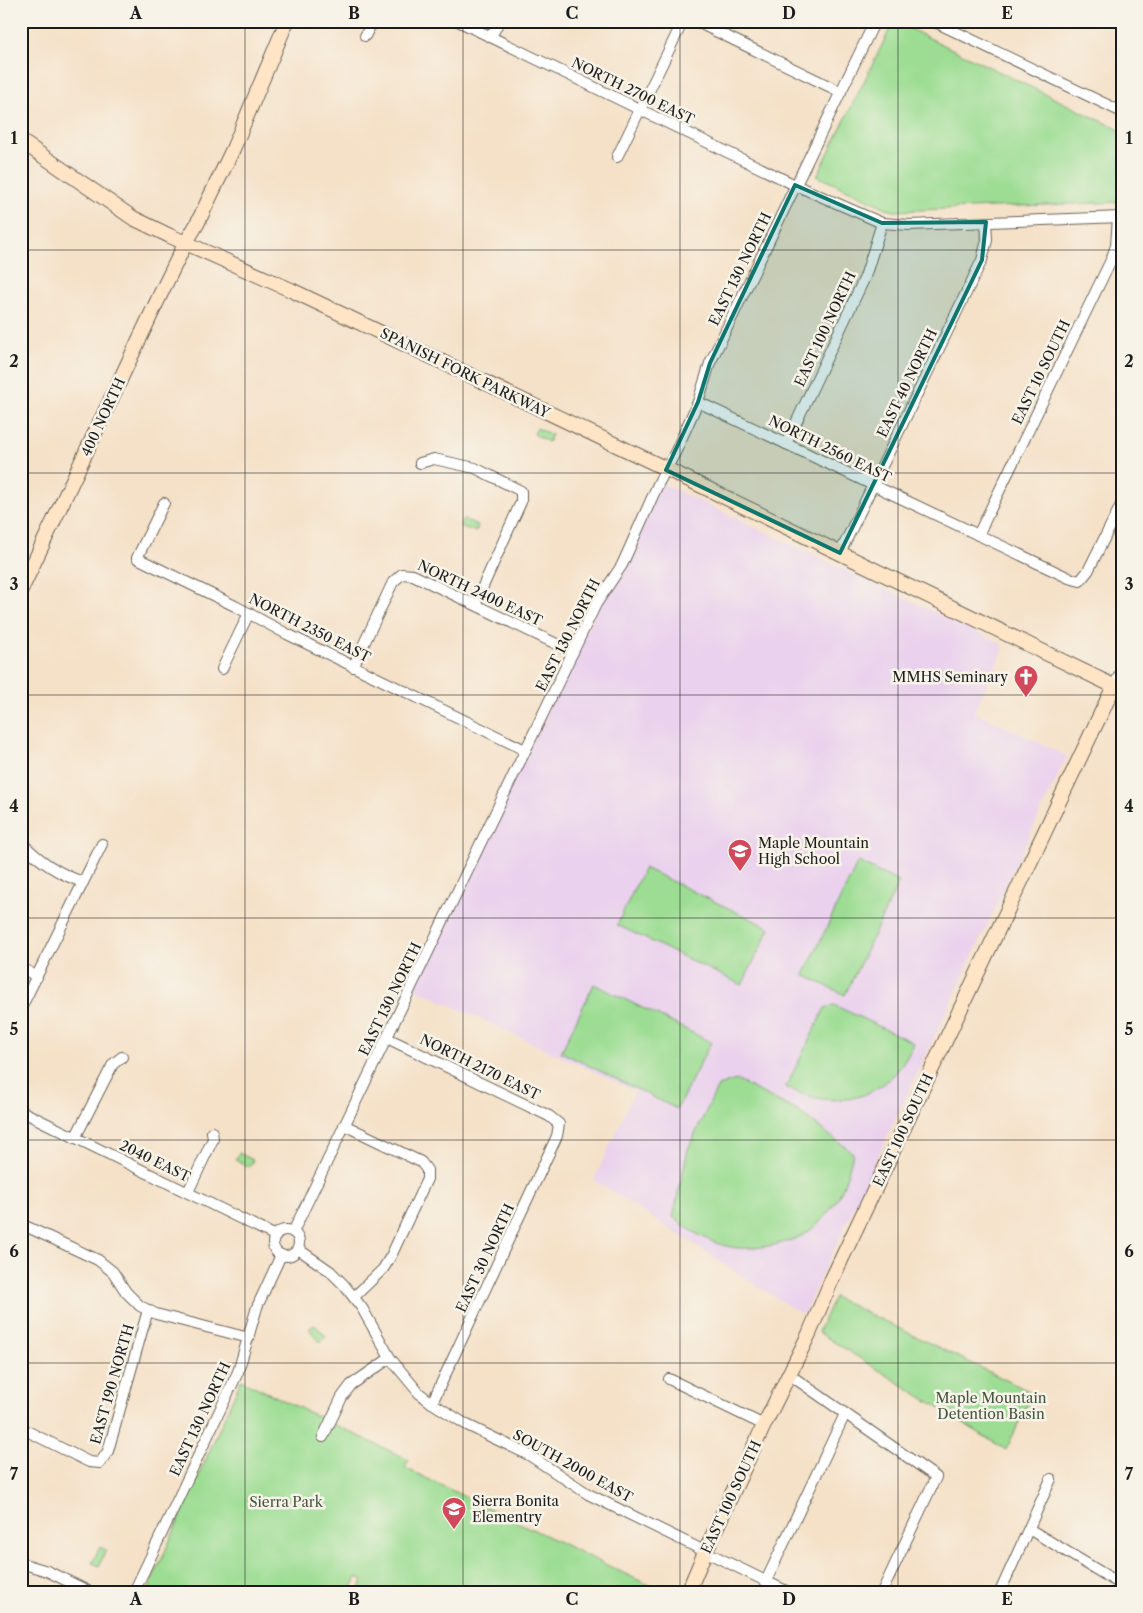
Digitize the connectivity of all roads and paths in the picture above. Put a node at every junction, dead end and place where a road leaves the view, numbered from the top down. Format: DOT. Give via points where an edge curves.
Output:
graph roads {
  1 [pos="278,21"];
  2 [pos="287,21"];
  3 [pos="373,21"];
  4 [pos="458,21"];
  5 [pos="498,21"];
  6 [pos="683,21"];
  7 [pos="694,21"];
  8 [pos="875,21"];
  9 [pos="933,21"];
  10 [pos="365,36"];
  11 [pos="491,37"];
  12 [pos="841,92"];
  13 [pos="640,110"];
  14 [pos="1122,112"];
  15 [pos="21,142"];
  16 [pos="617,157"];
  17 [pos="795,185"];
  18 [pos="1120,217"];
  19 [pos="986,222"];
  20 [pos="882,223"];
  21 [pos="185,244"];
  22 [pos="698,402"];
  23 [pos="786,444"];
  24 [pos="420,463"];
  25 [pos="666,470"];
  26 [pos="873,485"];
  27 [pos="164,503"];
  28 [pos="1122,503"];
  29 [pos="978,535"];
  30 [pos="840,553"];
  31 [pos="21,590"];
  32 [pos="474,604"];
  33 [pos="249,613"];
  34 [pos="573,652"];
  35 [pos="353,666"];
  36 [pos="222,669"];
  37 [pos="1122,670"];
  38 [pos="1118,688"];
  39 [pos="526,750"];
  40 [pos="21,842"];
  41 [pos="102,844"];
  42 [pos="83,882"];
  43 [pos="21,967"];
  44 [pos="36,977"];
  45 [pos="21,1008"];
  46 [pos="387,1038"];
  47 [pos="122,1057"];
  48 [pos="21,1111"];
  49 [pos="558,1124"];
  50 [pos="344,1125"];
  51 [pos="212,1132"];
  52 [pos="75,1138"];
  53 [pos="188,1192"];
  54 [pos="21,1224"];
  55 [pos="293,1232"];
  56 [pos="276,1236"];
  57 [pos="298,1249"];
  58 [pos="281,1255"];
  59 [pos="354,1297"];
  60 [pos="148,1310"];
  61 [pos="249,1338"];
  62 [pos="390,1358"];
  63 [pos="790,1375"];
  64 [pos="669,1379"];
  65 [pos="432,1403"];
  66 [pos="845,1414"];
  67 [pos="764,1425"];
  68 [pos="21,1428"];
  69 [pos="323,1437"];
  70 [pos="1051,1480"];
  71 [pos="1029,1529"];
  72 [pos="705,1552"];
  73 [pos="21,1562"];
  74 [pos="766,1581"];
  75 [pos="1122,1585"];
  76 [pos="90,1592"];
  77 [pos="134,1592"];
  78 [pos="688,1592"];
  79 [pos="788,1592"];
  80 [pos="882,1592"];
  81 [pos="1000,1592"];
  1 -- 21 [label="street, 400 NORTH" via="190,222"];
  2 -- 21 [label="street, 400 NORTH" via="233,149"];
  3 -- 10 [label="street"];
  4 -- 11 [label="street, NORTH 2700 EAST"];
  5 -- 11 [label="street"];
  6 -- 13 [label="street"];
  7 -- 12 [label="street"];
  8 -- 12 [label="street, EAST 130 NORTH"];
  9 -- 14 [label="street"];
  11 -- 13 [label="street, NORTH 2700 EAST"];
  12 -- 17 [label="street, EAST 130 NORTH"];
  13 -- 16 [label="street"];
  13 -- 17 [label="street, NORTH 2700 EAST"];
  15 -- 21 [label="street, SPANISH FORK PARKWAY" via="133,218"];
  17 -- 20 [label="street, NORTH 2700 EAST"];
  17 -- 22 [label="street, EAST 130 NORTH" via="710,363"];
  18 -- 19 [label="street, NORTH 2700 EAST"];
  18 -- 29 [label="street, EAST 10 SOUTH" via="1116,246 1110,260"];
  19 -- 20 [label="street, NORTH 2700 EAST"];
  19 -- 26 [label="street, EAST 40 NORTH" via="987,240 982,260"];
  20 -- 23 [label="street, EAST 100 NORTH" via="865,277"];
  21 -- 25 [label="street, SPANISH FORK PARKWAY" via="291,290"];
  21 -- 31 [label="street, 400 NORTH"];
  22 -- 23 [label="street, NORTH 2560 EAST"];
  22 -- 25 [label="street, EAST 130 NORTH"];
  23 -- 26 [label="street, NORTH 2560 EAST"];
  24 -- 32 [label="street" via="434,459 475,468 521,491 521,502"];
  25 -- 30 [label="street, SPANISH FORK PARKWAY"];
  25 -- 34 [label="street, EAST 130 NORTH" via="622,565 596,604"];
  26 -- 29 [label="street, NORTH 2560 EAST"];
  26 -- 30 [label="street, EAST 40 NORTH"];
  27 -- 33 [label="street, NORTH 2350 EAST" via="137,558"];
  28 -- 29 [label="street, NORTH 2560 EAST" via="1080,581"];
  30 -- 38 [label="street, SPANISH FORK PARKWAY"];
  32 -- 34 [label="street, NORTH 2400 EAST"];
  32 -- 35 [label="street, NORTH 2400 EAST" via="413,574 402,574 393,582"];
  33 -- 35 [label="street, NORTH 2350 EAST"];
  33 -- 36 [label="street"];
  34 -- 39 [label="street, EAST 130 NORTH"];
  35 -- 39 [label="street, NORTH 2350 EAST"];
  37 -- 38 [label="street, EAST 100 SOUTH"];
  38 -- 63 [label="street, EAST 100 SOUTH" via="832,1279"];
  39 -- 46 [label="street, EAST 130 NORTH"];
  40 -- 42 [label="street" via="48,866"];
  41 -- 42 [label="street"];
  42 -- 44 [label="street"];
  43 -- 44 [label="street"];
  44 -- 45 [label="street"];
  46 -- 49 [label="street, NORTH 2170 EAST" via="549,1116"];
  46 -- 50 [label="street, EAST 130 NORTH"];
  47 -- 52 [label="street" via="113,1064"];
  48 -- 52 [label="street, 2040 EAST"];
  49 -- 65 [label="street, EAST 30 NORTH" via="557,1136"];
  50 -- 55 [label="street, EAST 130 NORTH"];
  50 -- 59 [label="street" via="421,1162 427,1170 427,1179 391,1256 383,1269"];
  51 -- 53 [label="street" via="213,1139"];
  52 -- 53 [label="street, 2040 EAST"];
  53 -- 56 [label="street, 2040 EAST"];
  54 -- 60 [label="street" via="98,1260 112,1272 126,1292"];
  55 -- 56 [label="street" via="282,1231"];
  55 -- 57 [label="street" via="298,1238"];
  56 -- 58 [label="street" via="274,1247"];
  57 -- 58 [label="street" via="293,1255"];
  57 -- 59 [label="street, SOUTH 2000 EAST" via="330,1271"];
  58 -- 61 [label="street, EAST 130 NORTH" via="257,1307"];
  59 -- 62 [label="street, SOUTH 2000 EAST"];
  60 -- 61 [label="street"];
  60 -- 68 [label="street, EAST 190 NORTH" via="108,1452 100,1463 89,1462"];
  61 -- 77 [label="street, EAST 130 NORTH" via="238,1372"];
  62 -- 65 [label="street, SOUTH 2000 EAST" via="419,1393"];
  62 -- 69 [label="street" via="351,1385 342,1396"];
  63 -- 66 [label="street"];
  63 -- 67 [label="street, EAST 100 SOUTH"];
  64 -- 67 [label="street"];
  65 -- 72 [label="street, SOUTH 2000 EAST" via="529,1455 588,1494"];
  66 -- 74 [label="street"];
  66 -- 80 [label="street" via="936,1477"];
  67 -- 72 [label="street, EAST 100 SOUTH"];
  70 -- 71 [label="street"];
  71 -- 75 [label="street"];
  71 -- 81 [label="street"];
  72 -- 74 [label="street, SOUTH 2000 EAST"];
  72 -- 78 [label="street, EAST 100 SOUTH"];
  73 -- 76 [label="street"];
  74 -- 79 [label="street, SOUTH 2000 EAST"];
}
